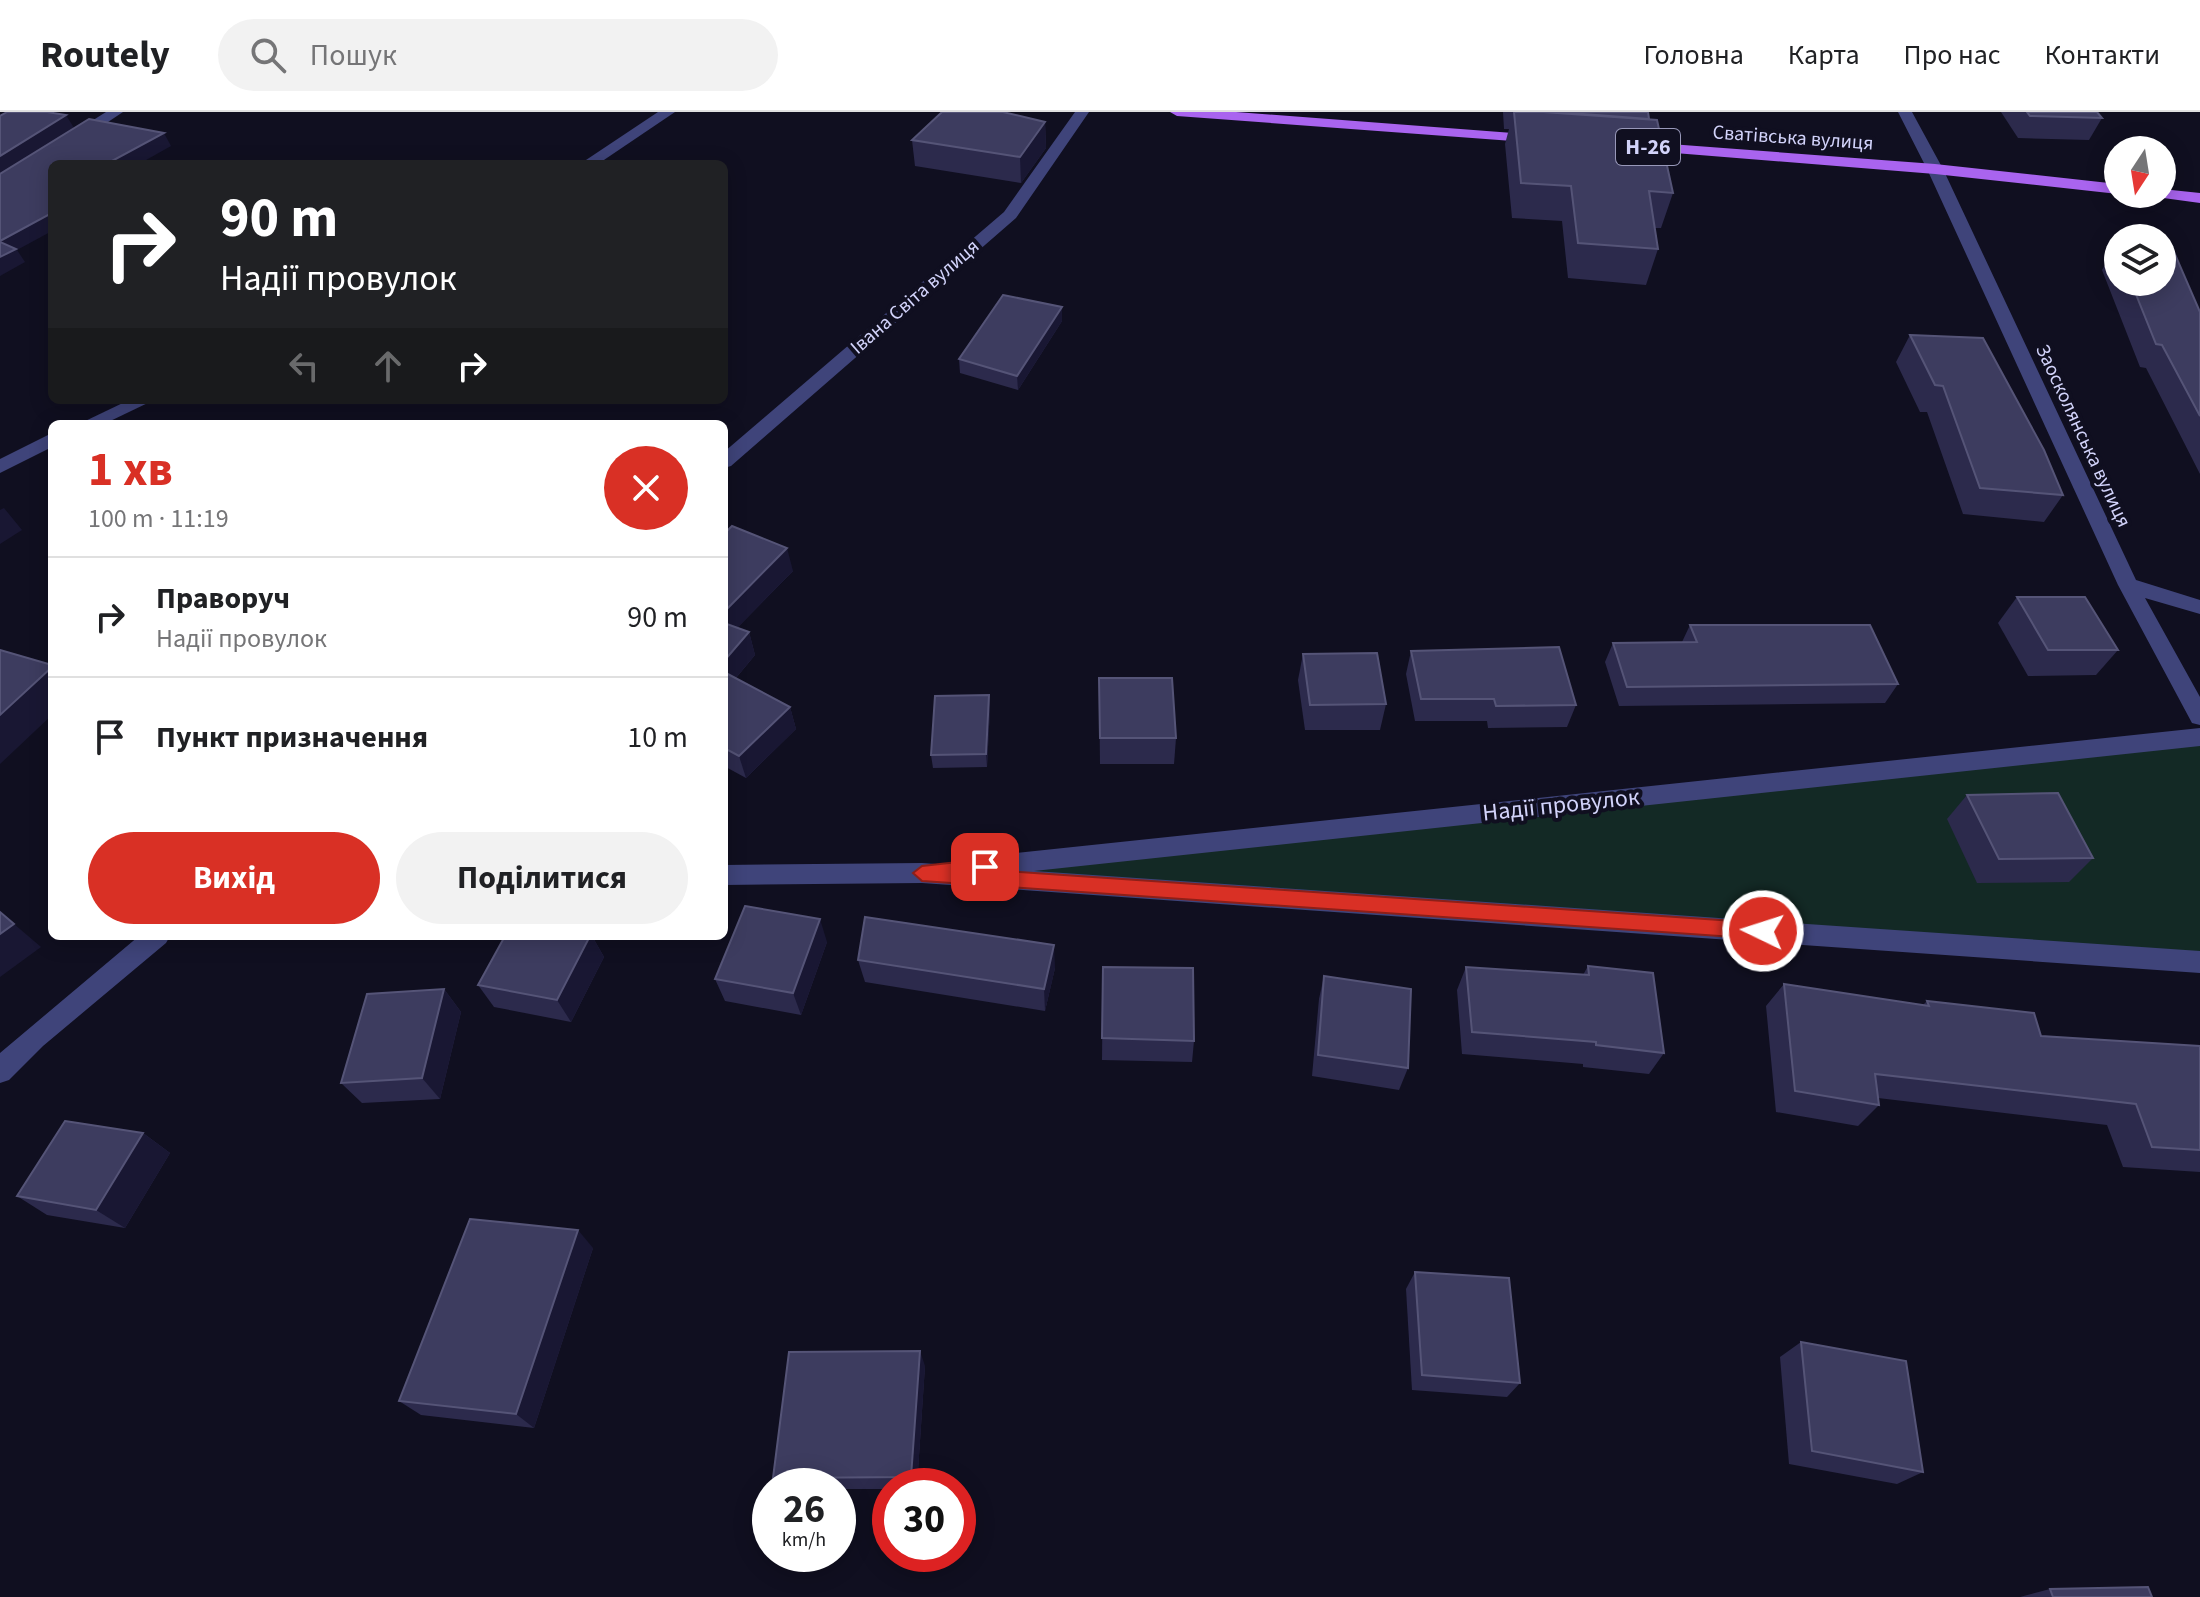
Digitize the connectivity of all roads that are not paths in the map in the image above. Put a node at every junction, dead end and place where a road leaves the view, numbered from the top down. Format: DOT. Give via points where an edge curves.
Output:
graph roads {
  1 [pos="116,112"];
  2 [pos="668,112"];
  3 [pos="1082,112"];
  4 [pos="1177,112"];
  5 [pos="1905,112"];
  6 [pos="1556,140"];
  7 [pos="65,144"];
  8 [pos="1619,145"];
  9 [pos="594,160"];
  10 [pos="1935,169"];
  11 [pos="2104,187"];
  12 [pos="2176,195"];
  13 [pos="2200,198"];
  14 [pos="136,404"];
  15 [pos="98,420"];
  16 [pos="48,441"];
  17 [pos="728,459"];
  18 [pos="0,467"];
  19 [pos="2128,585"];
  20 [pos="2200,607"];
  21 [pos="2200,717"];
  22 [pos="2200,737"];
  23 [pos="922,873"];
  24 [pos="728,875"];
  25 [pos="152,940"];
  26 [pos="2200,962"];
  27 [pos="0,1071"];
  1 -- 7 [label="street"];
  2 -- 9 [label="street"];
  3 -- 17 [label="street, Івана Світа вулиця" via="1010,215"];
  4 -- 6 [label="main road"];
  5 -- 10 [label="street, Заосколянська вулиця"];
  8 -- 10 [label="main road, Сватівська вулиця / Н-26"];
  10 -- 11 [label="main road, Сватівська вулиця / Н-26"];
  10 -- 19 [label="street, Заосколянська вулиця"];
  12 -- 13 [label="main road"];
  14 -- 15 [label="street"];
  16 -- 18 [label="street"];
  19 -- 20 [label="street"];
  19 -- 21 [label="street, Заосколянська вулиця"];
  22 -- 23 [label="street, Надії провулок"];
  23 -- 24 [label="street, Надії провулок"];
  23 -- 26 [label="street, Надії провулок"];
  25 -- 27 [label="street"];
}
